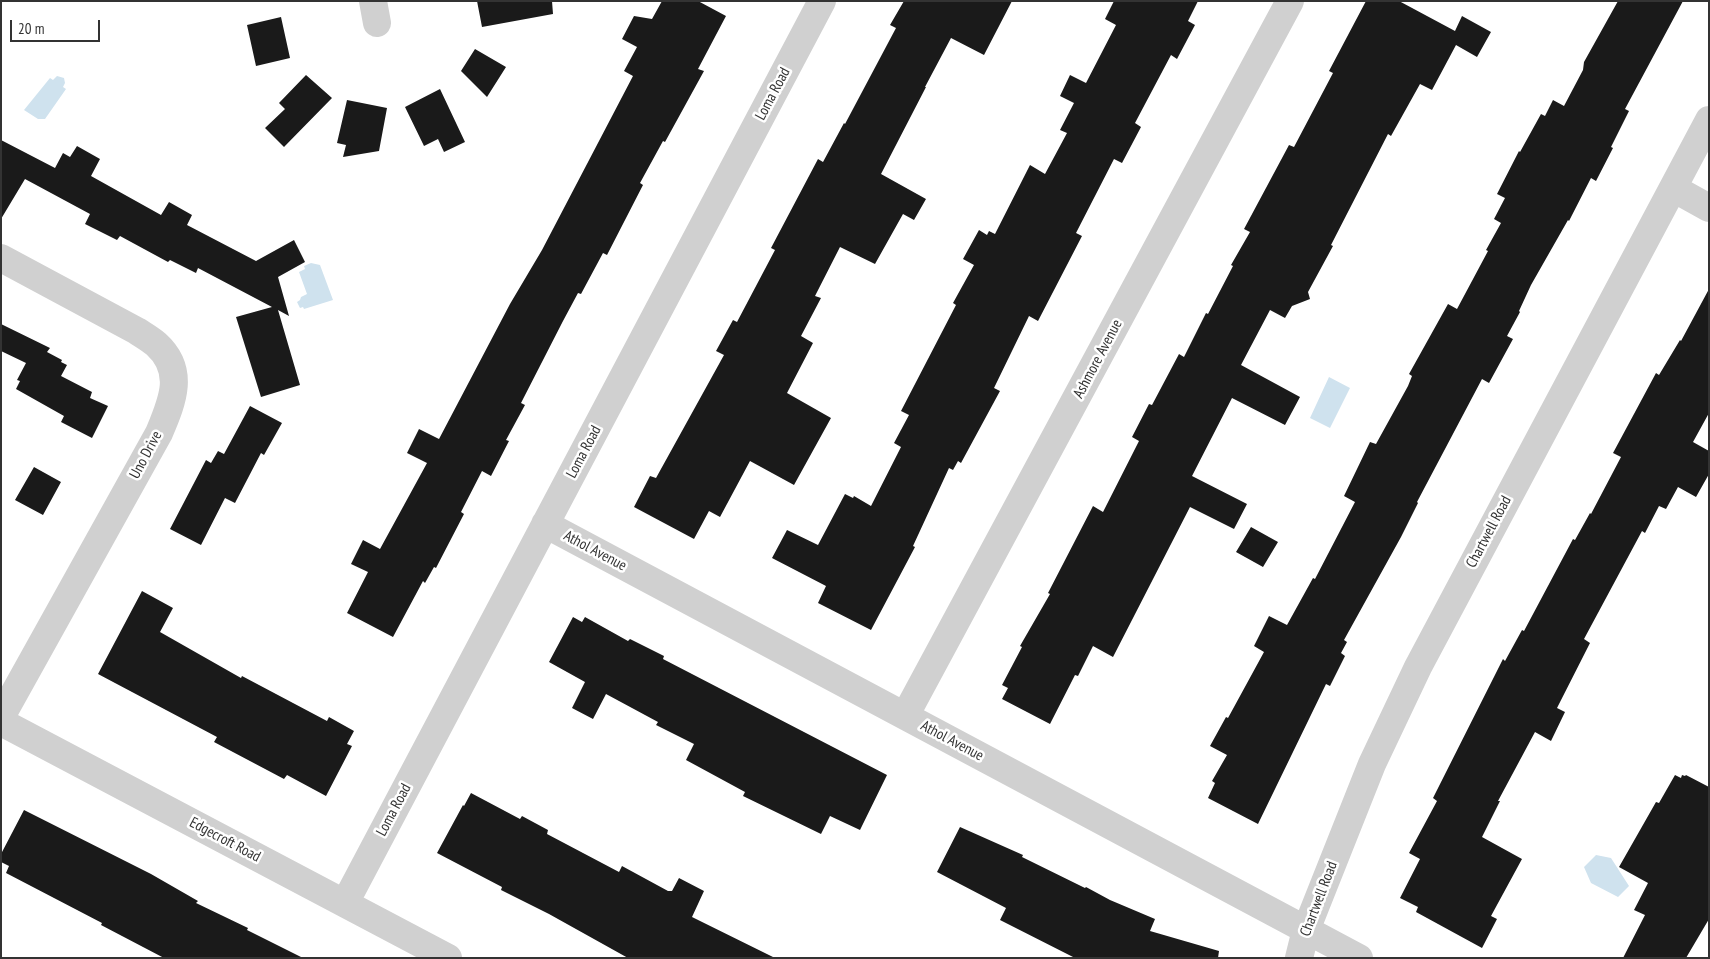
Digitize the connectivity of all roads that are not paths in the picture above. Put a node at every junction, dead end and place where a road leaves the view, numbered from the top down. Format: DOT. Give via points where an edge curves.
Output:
graph roads {
  1 [pos="822,1"];
  2 [pos="1290,1"];
  3 [pos="1709,120"];
  4 [pos="1673,188"];
  5 [pos="1709,208"];
  6 [pos="1,258"];
  7 [pos="545,524"];
  8 [pos="905,716"];
  9 [pos="1,717"];
  10 [pos="1,722"];
  11 [pos="345,902"];
  12 [pos="1306,930"];
  13 [pos="448,958"];
  14 [pos="1299,958"];
  15 [pos="1359,958"];
  1 -- 7 [label="street, Loma Road"];
  2 -- 8 [label="street, Ashmore Avenue"];
  3 -- 4 [label="street, Chartwell Road"];
  4 -- 5 [label="street"];
  4 -- 12 [label="street, Chartwell Road" via="1418,667 1372,764"];
  6 -- 9 [label="street, Uno Drive" via="156,344 170,362 175,382 170,406 159,432"];
  7 -- 8 [label="street, Athol Avenue"];
  7 -- 11 [label="street, Loma Road"];
  8 -- 12 [label="street, Athol Avenue"];
  10 -- 11 [label="street, Edgecroft Road"];
  11 -- 13 [label="street, Edgecroft Road"];
  12 -- 14 [label="street, Chartwell Road"];
  12 -- 15 [label="street, Athol Avenue"];
}
